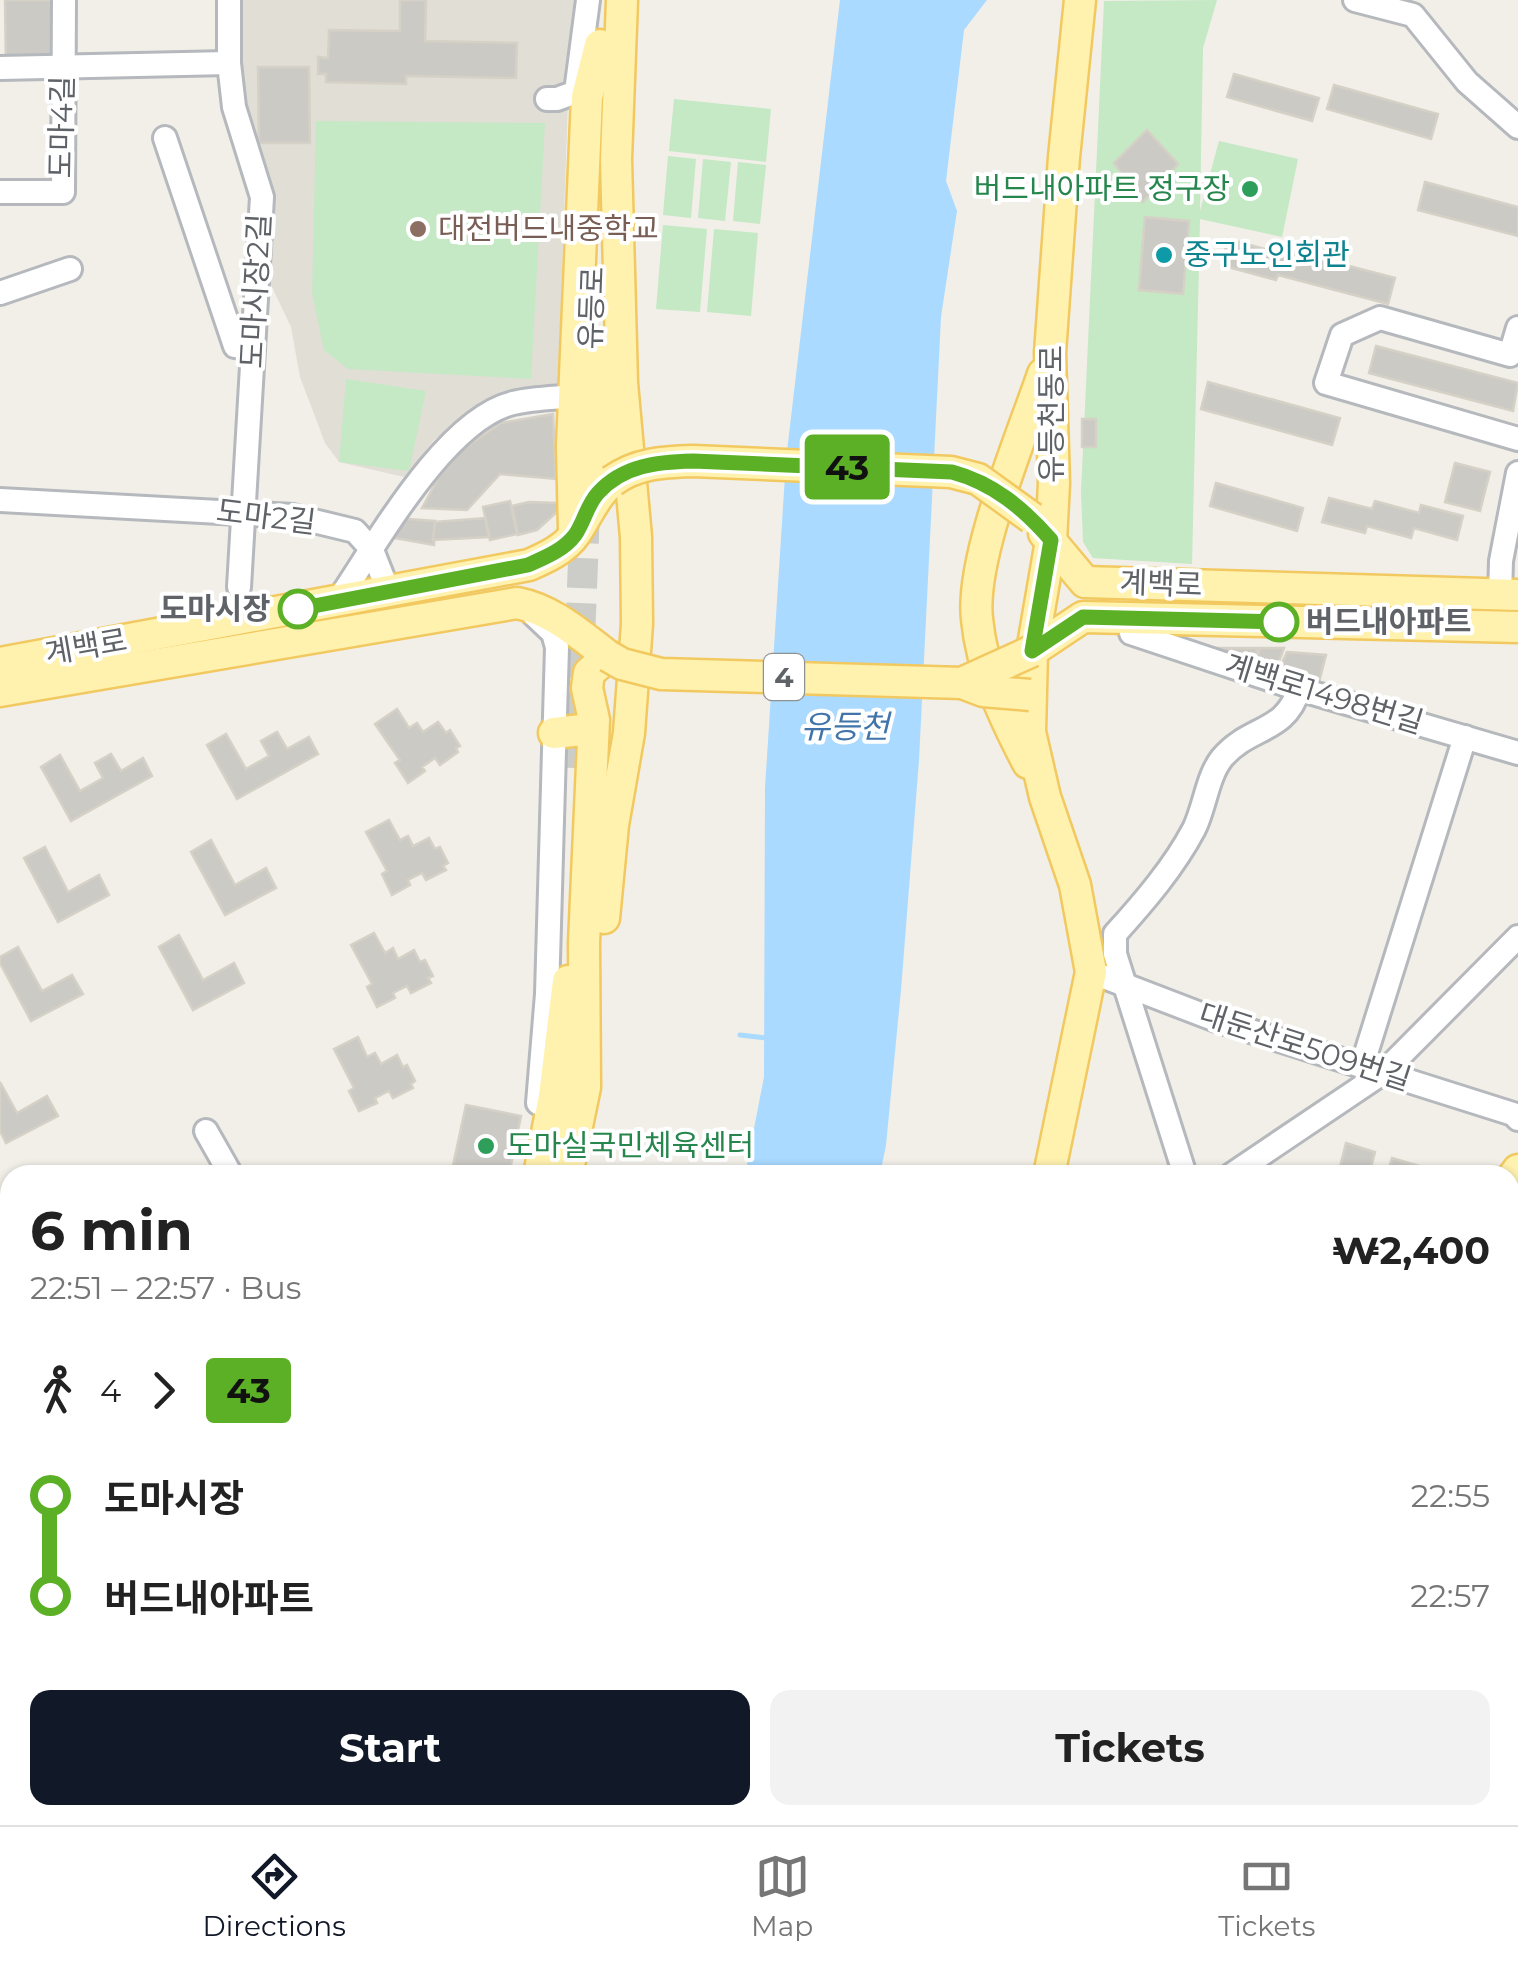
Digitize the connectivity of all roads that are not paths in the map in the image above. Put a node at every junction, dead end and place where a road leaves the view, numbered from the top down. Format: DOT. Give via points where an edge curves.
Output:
graph roads {
  1 [pos="64,0"];
  2 [pos="229,0"];
  3 [pos="588,0"];
  4 [pos="603,0"];
  5 [pos="622,0"];
  6 [pos="1080,0"];
  7 [pos="1355,0"];
  8 [pos="1381,3"];
  9 [pos="600,45"];
  10 [pos="230,63"];
  11 [pos="63,67"];
  12 [pos="0,68"];
  13 [pos="547,99"];
  14 [pos="1518,127"];
  15 [pos="165,138"];
  16 [pos="616,159"];
  17 [pos="0,192"];
  18 [pos="70,269"];
  19 [pos="0,293"];
  20 [pos="1518,328"];
  21 [pos="253,348"];
  22 [pos="1050,353"];
  23 [pos="575,396"];
  24 [pos="1518,438"];
  25 [pos="594,466"];
  26 [pos="1518,473"];
  27 [pos="0,500"];
  28 [pos="244,512"];
  29 [pos="1042,530"];
  30 [pos="574,537"];
  31 [pos="372,550"];
  32 [pos="238,587"];
  33 [pos="389,593"];
  34 [pos="1509,595"];
  35 [pos="337,602"];
  36 [pos="518,603"];
  37 [pos="1518,626"];
  38 [pos="1131,633"];
  39 [pos="1032,651"];
  40 [pos="608,656"];
  41 [pos="0,663"];
  42 [pos="962,683"];
  43 [pos="1299,689"];
  44 [pos="0,692"];
  45 [pos="1030,695"];
  46 [pos="554,733"];
  47 [pos="1466,737"];
  48 [pos="593,740"];
  49 [pos="1518,753"];
  50 [pos="575,768"];
  51 [pos="1045,797"];
  52 [pos="1518,938"];
  53 [pos="1091,972"];
  54 [pos="1125,985"];
  55 [pos="585,1024"];
  56 [pos="1373,1069"];
  57 [pos="1518,1119"];
  58 [pos="206,1131"];
  59 [pos="225,1165"];
  60 [pos="526,1165"];
  61 [pos="541,1165"];
  62 [pos="569,1165"];
  63 [pos="1051,1165"];
  64 [pos="1182,1165"];
  65 [pos="1244,1165"];
  1 -- 11 [label="street, 도마4길"];
  2 -- 10 [label="street, 도마시장2길"];
  3 -- 13 [label="street" via="576,92"];
  4 -- 9 [label="main road, 유등로"];
  5 -- 16 [label="main road"];
  6 -- 22 [label="main road, 유등천동로"];
  7 -- 8 [label="street"];
  8 -- 14 [label="street" via="1413,16 1467,82"];
  9 -- 23 [label="main road" via="587,98"];
  9 -- 25 [label="main road, 유등로"];
  10 -- 11 [label="street"];
  10 -- 21 [label="street, 도마시장2길" via="234,107 262,197"];
  11 -- 12 [label="street"];
  11 -- 17 [label="street, 도마4길" via="63,192"];
  15 -- 21 [label="street" via="235,346"];
  16 -- 25 [label="main road"];
  16 -- 55 [label="main road" via="622,383 636,536 636,663"];
  18 -- 19 [label="street"];
  20 -- 24 [label="street" via="1510,355 1380,318 1342,335 1326,383"];
  21 -- 28 [label="street, 도마시장2길"];
  22 -- 29 [label="main road, 유등천동로" via="1054,483"];
  22 -- 51 [label="main road" via="980,567 976,616 986,673"];
  23 -- 25 [label="main road"];
  23 -- 31 [label="street" via="510,403 465,428 397,508"];
  25 -- 29 [label="main road, 계백로, bridge" via="625,472 655,462 952,472 978,479"];
  25 -- 30 [label="main road"];
  25 -- 30 [label="main road, 계백로"];
  26 -- 34 [label="street" via="1501,561"];
  27 -- 28 [label="street, 도마2길"];
  28 -- 31 [label="street, 도마2길" via="355,531"];
  28 -- 32 [label="street, 도마시장2길"];
  29 -- 34 [label="main road, 계백로" via="1085,582"];
  29 -- 39 [label="main road, 유등천동로"];
  30 -- 33 [label="main road, 계백로" via="528,565"];
  31 -- 33 [label="street"];
  31 -- 35 [label="street"];
  33 -- 35 [label="main road, 계백로"];
  35 -- 41 [label="main road, 계백로"];
  36 -- 40 [label="main road, 계백로 / 4" via="552,615"];
  36 -- 44 [label="main road, 계백로"];
  36 -- 46 [label="street" via="542,620 557,647"];
  37 -- 39 [label="main road, 계백로 / 4" via="1083,617"];
  38 -- 43 [label="street, 계백로1498번길"];
  39 -- 42 [label="main road, 계백로 / 4, bridge"];
  39 -- 45 [label="main road, 유등천동로"];
  40 -- 42 [label="main road, 계백로 / 4, bridge" via="661,674"];
  40 -- 48 [label="main road" via="589,674"];
  42 -- 45 [label="main road, bridge"];
  43 -- 47 [label="street, 계백로1498번길"];
  43 -- 54 [label="street" via="1293,708 1278,722 1224,756 1194,829 1115,934"];
  45 -- 51 [label="main road, 유등천동로" via="1030,732"];
  46 -- 48 [label="main road" via="582,730"];
  46 -- 60 [label="street" via="548,994"];
  47 -- 49 [label="street, 계백로1498번길"];
  47 -- 56 [label="street"];
  48 -- 55 [label="main road"];
  50 -- 61 [label="main road" via="567,995"];
  51 -- 53 [label="main road, 유등천동로" via="1074,885"];
  52 -- 56 [label="street"];
  53 -- 54 [label="street, 대둔산로509번길"];
  53 -- 63 [label="main road, 유등천동로"];
  54 -- 56 [label="street, 대둔산로509번길"];
  54 -- 64 [label="street"];
  55 -- 62 [label="main road" via="585,1087"];
  56 -- 57 [label="street, 대둔산로509번길"];
  56 -- 65 [label="street"];
  58 -- 59 [label="street"];
}
